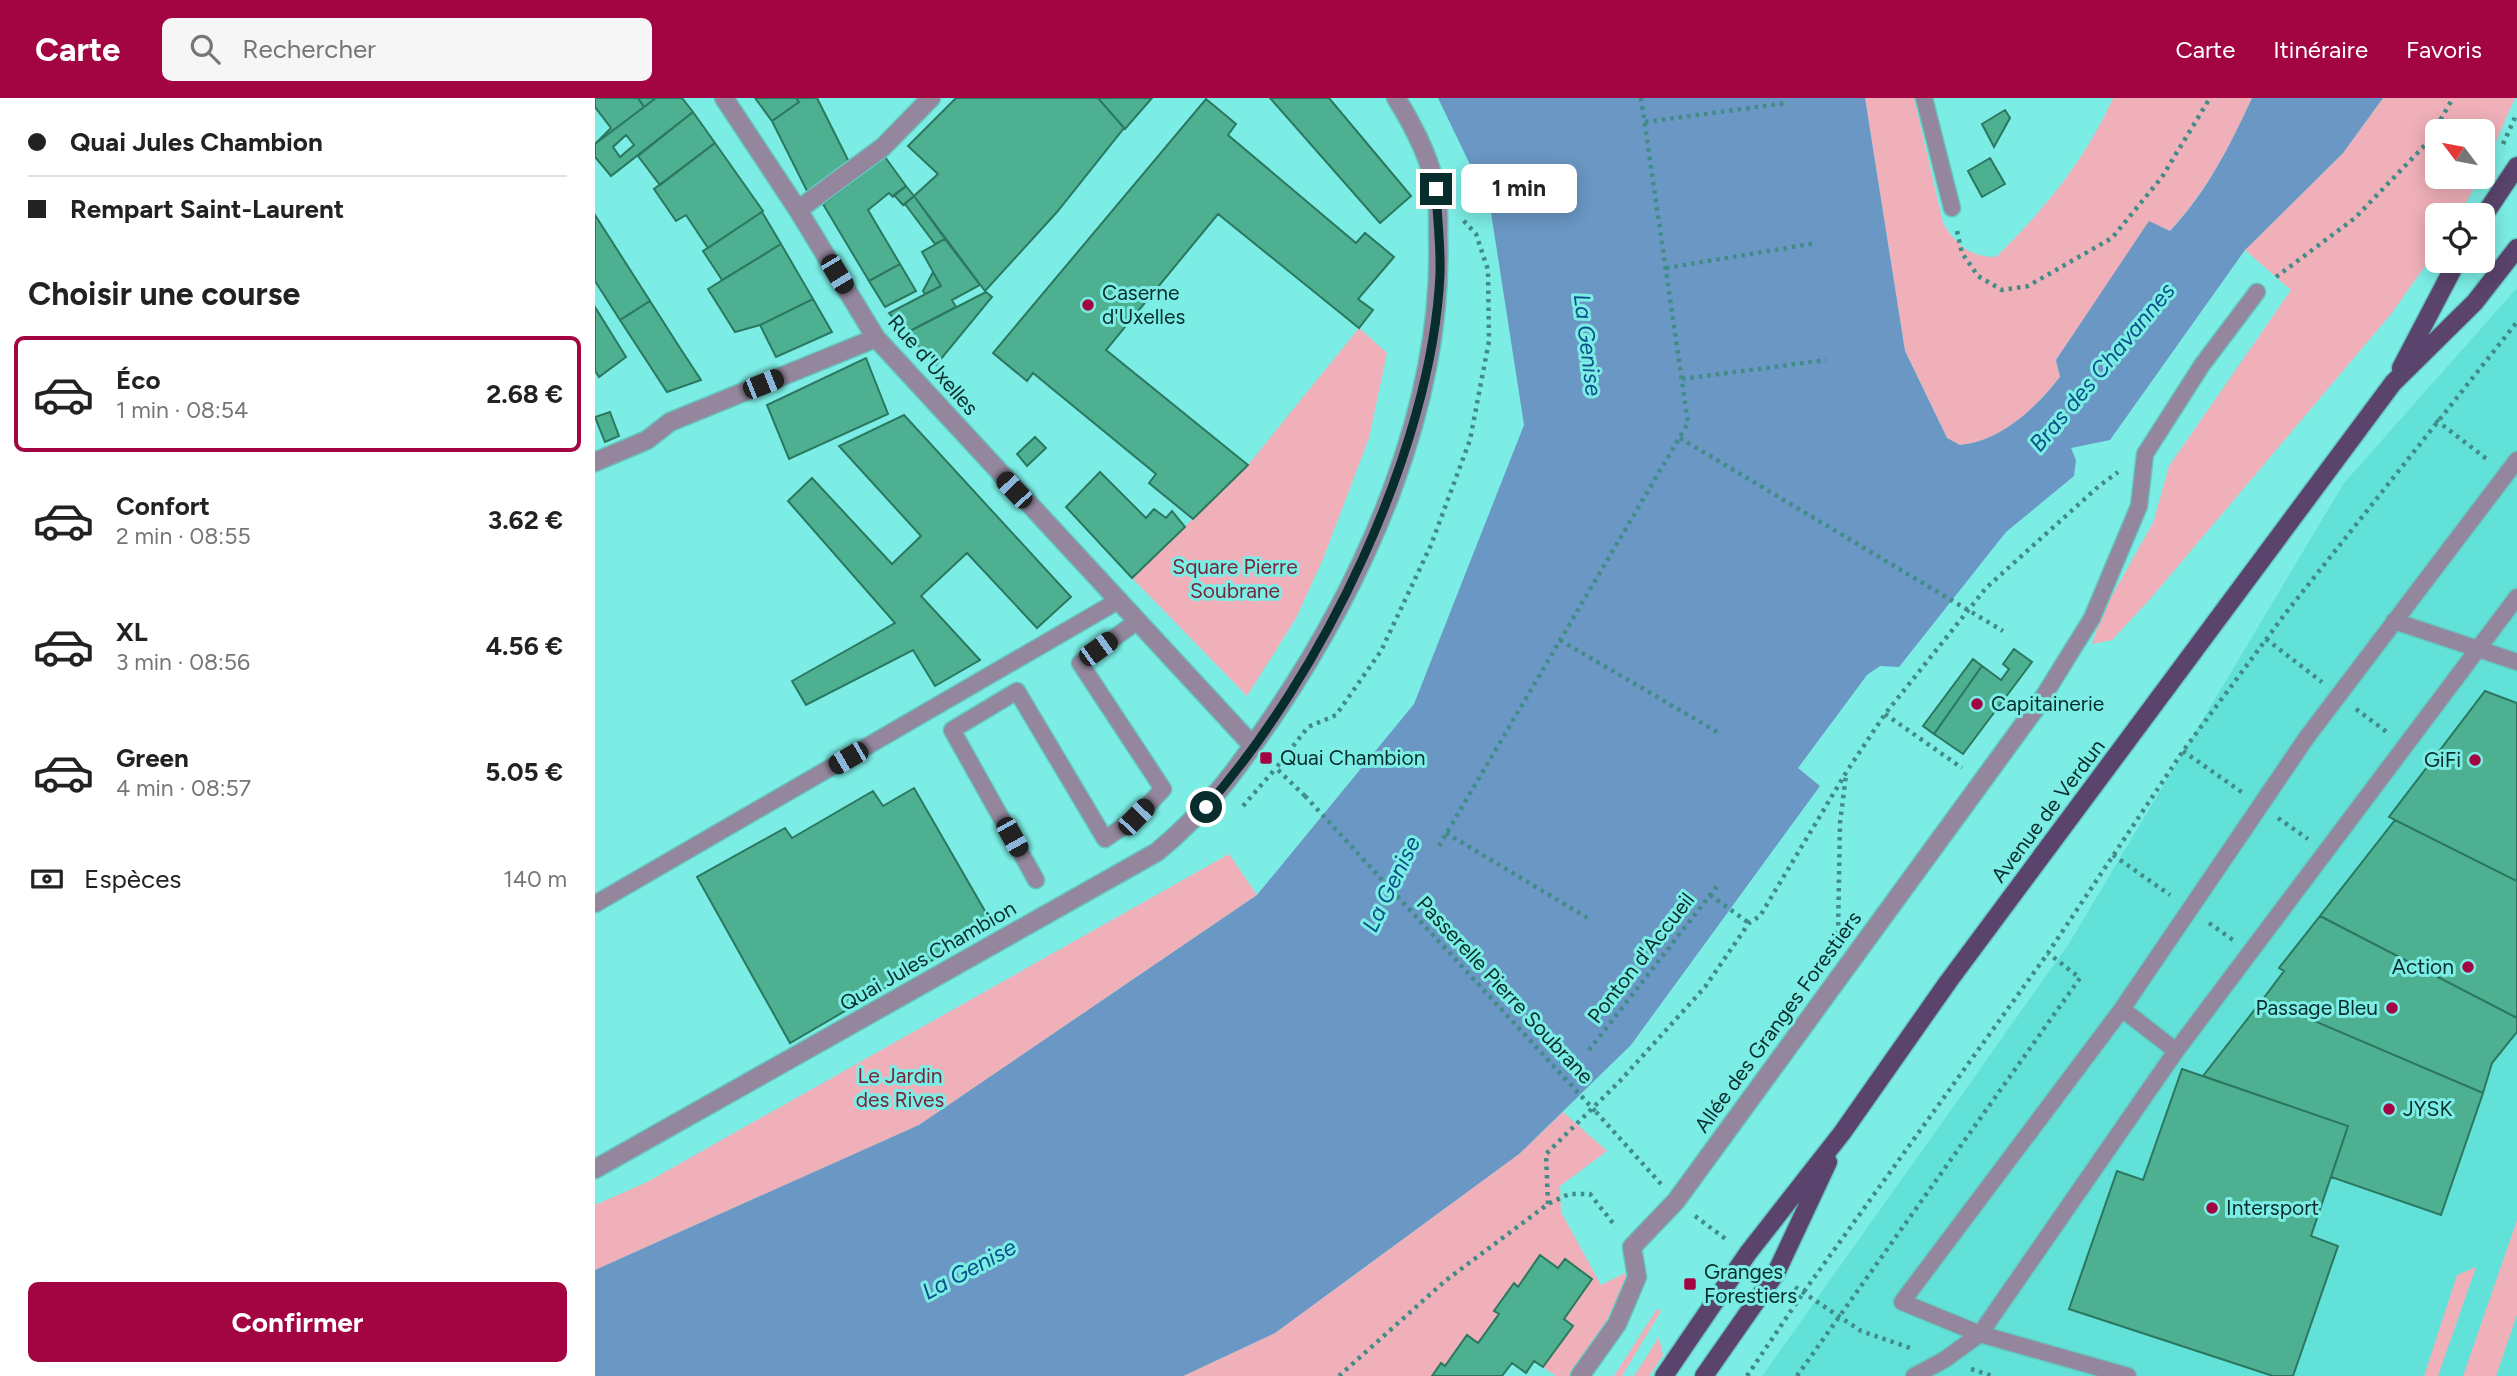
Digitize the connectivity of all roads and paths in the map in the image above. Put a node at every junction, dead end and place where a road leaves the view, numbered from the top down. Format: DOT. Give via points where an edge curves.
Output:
graph roads {
  1 [pos="724,98"];
  2 [pos="931,98"];
  3 [pos="1396,98"];
  4 [pos="1641,98"];
  5 [pos="1924,98"];
  6 [pos="2210,98"];
  7 [pos="2453,98"];
  8 [pos="1787,103"];
  9 [pos="1645,122"];
  10 [pos="2517,166"];
  11 [pos="1436,189"];
  12 [pos="2492,203"];
  13 [pos="1952,208"];
  14 [pos="798,210"];
  15 [pos="1816,243"];
  16 [pos="2517,248"];
  17 [pos="1666,268"];
  18 [pos="2451,273"];
  19 [pos="2257,292"];
  20 [pos="2517,322"];
  21 [pos="876,338"];
  22 [pos="1826,360"];
  23 [pos="1682,379"];
  24 [pos="2393,383"];
  25 [pos="2436,420"];
  26 [pos="1679,438"];
  27 [pos="2145,454"];
  28 [pos="2517,460"];
  29 [pos="595,462"];
  30 [pos="2506,475"];
  31 [pos="2517,597"];
  32 [pos="1117,602"];
  33 [pos="2395,621"];
  34 [pos="1136,622"];
  35 [pos="2003,631"];
  36 [pos="1560,640"];
  37 [pos="2480,648"];
  38 [pos="2517,662"];
  39 [pos="2040,702"];
  40 [pos="1885,714"];
  41 [pos="1717,733"];
  42 [pos="1253,746"];
  43 [pos="1276,768"];
  44 [pos="1847,771"];
  45 [pos="1980,783"];
  46 [pos="1243,806"];
  47 [pos="1446,834"];
  48 [pos="1439,846"];
  49 [pos="1036,880"];
  50 [pos="1718,885"];
  51 [pos="1710,895"];
  52 [pos="595,904"];
  53 [pos="1591,920"];
  54 [pos="1749,923"];
  55 [pos="2048,953"];
  56 [pos="1837,979"];
  57 [pos="2122,1009"];
  58 [pos="1589,1050"];
  59 [pos="2176,1051"];
  60 [pos="1842,1133"];
  61 [pos="595,1170"];
  62 [pos="1676,1201"];
  63 [pos="1548,1204"];
  64 [pos="1632,1247"];
  65 [pos="1748,1254"];
  66 [pos="1776,1273"];
  67 [pos="1803,1293"];
  68 [pos="1838,1319"];
  69 [pos="1980,1334"];
  70 [pos="1944,1360"];
  71 [pos="1339,1376"];
  72 [pos="1580,1376"];
  73 [pos="1664,1376"];
  74 [pos="1704,1376"];
  75 [pos="1747,1376"];
  76 [pos="1797,1376"];
  77 [pos="1914,1376"];
  78 [pos="1992,1376"];
  79 [pos="2128,1376"];
  1 -- 14 [label="street, Rue d'Uxelles"];
  2 -- 14 [label="street" via="883,148"];
  3 -- 11 [label="street, Quai Jules Chambion" via="1412,124"];
  4 -- 9 [label="path"];
  5 -- 13 [label="lane"];
  6 -- 13 [label="path" via="2162,177 2112,238 2028,286 2002,290 1978,276 1962,253"];
  7 -- 19 [label="path" via="2427,143 2355,218"];
  8 -- 9 [label="path"];
  9 -- 17 [label="path"];
  10 -- 12 [label="main road"];
  11 -- 42 [label="street, Quai Jules Chambion" via="1440,275 1429,357 1412,427 1370,545 1320,645"];
  11 -- 43 [label="path" via="1476,234 1488,270 1489,341 1470,440 1431,545 1381,651 1336,715 1308,727"];
  14 -- 21 [label="street, Rue d'Uxelles"];
  15 -- 17 [label="path"];
  16 -- 24 [label="main road, Avenue de Verdun" via="2475,302"];
  17 -- 23 [label="path"];
  18 -- 24 [label="main road, Avenue de Verdun"];
  19 -- 27 [label="lane" via="2202,365"];
  20 -- 25 [label="path"];
  21 -- 29 [label="street" via="670,422 647,440"];
  21 -- 32 [label="street, Rue d'Uxelles"];
  22 -- 23 [label="path"];
  23 -- 26 [label="path" via="1688,423"];
  24 -- 60 [label="main road, Avenue de Verdun" via="1948,982"];
  25 -- 30 [label="path"];
  25 -- 55 [label="path" via="2183,751"];
  26 -- 35 [label="path"];
  26 -- 36 [label="path"];
  27 -- 39 [label="lane" via="2139,506 2092,618"];
  27 -- 40 [label="path" via="2099,486 1986,588"];
  28 -- 30 [label="lane"];
  30 -- 33 [label="lane"];
  31 -- 37 [label="lane"];
  32 -- 34 [label="street, Rue d'Uxelles"];
  32 -- 52 [label="lane"];
  33 -- 37 [label="lane"];
  33 -- 57 [label="lane" via="2307,737"];
  34 -- 42 [label="street, Rue d'Uxelles"];
  34 -- 49 [label="lane" via="1080,663 1163,789 1136,817 1105,839 1017,691 951,730"];
  36 -- 41 [label="path"];
  36 -- 47 [label="path"];
  37 -- 38 [label="lane"];
  37 -- 59 [label="lane"];
  39 -- 45 [label="street, Allée des Granges Forestiers"];
  40 -- 44 [label="path"];
  40 -- 45 [label="path"];
  42 -- 61 [label="street, Quai Jules Chambion" via="1193,822 1157,852"];
  43 -- 46 [label="path"];
  43 -- 62 [label="path, Passerelle Pierre Soubrane, bridge"];
  44 -- 54 [label="path" via="1760,916"];
  44 -- 56 [label="path" via="1840,823"];
  45 -- 56 [label="street, Allée des Granges Forestiers"];
  47 -- 48 [label="path"];
  47 -- 53 [label="path"];
  50 -- 51 [label="path, Ponton d'Accueil"];
  51 -- 54 [label="path"];
  51 -- 58 [label="path, Ponton d'Accueil"];
  54 -- 63 [label="path" via="1705,988 1546,1154"];
  55 -- 67 [label="path"];
  55 -- 68 [label="path" via="2080,978"];
  56 -- 62 [label="street, Allée des Granges Forestiers"];
  57 -- 59 [label="lane"];
  57 -- 69 [label="lane" via="1902,1302"];
  59 -- 69 [label="lane"];
  60 -- 65 [label="main road, Avenue de Verdun"];
  60 -- 66 [label="main road, Avenue de Verdun"];
  62 -- 64 [label="street, Allée des Granges Forestiers"];
  62 -- 65 [label="path, Passerelle Pierre Soubrane"];
  63 -- 64 [label="path" via="1569,1194 1590,1194"];
  63 -- 71 [label="path" via="1445,1281"];
  64 -- 72 [label="street" via="1637,1277 1617,1324"];
  65 -- 73 [label="main road, Avenue de Verdun"];
  66 -- 67 [label="path"];
  66 -- 74 [label="main road, Avenue de Verdun"];
  67 -- 68 [label="path"];
  67 -- 75 [label="path"];
  68 -- 70 [label="path"];
  68 -- 76 [label="path"];
  69 -- 70 [label="lane"];
  69 -- 79 [label="lane"];
  70 -- 77 [label="lane"];
  70 -- 78 [label="path"];
}
